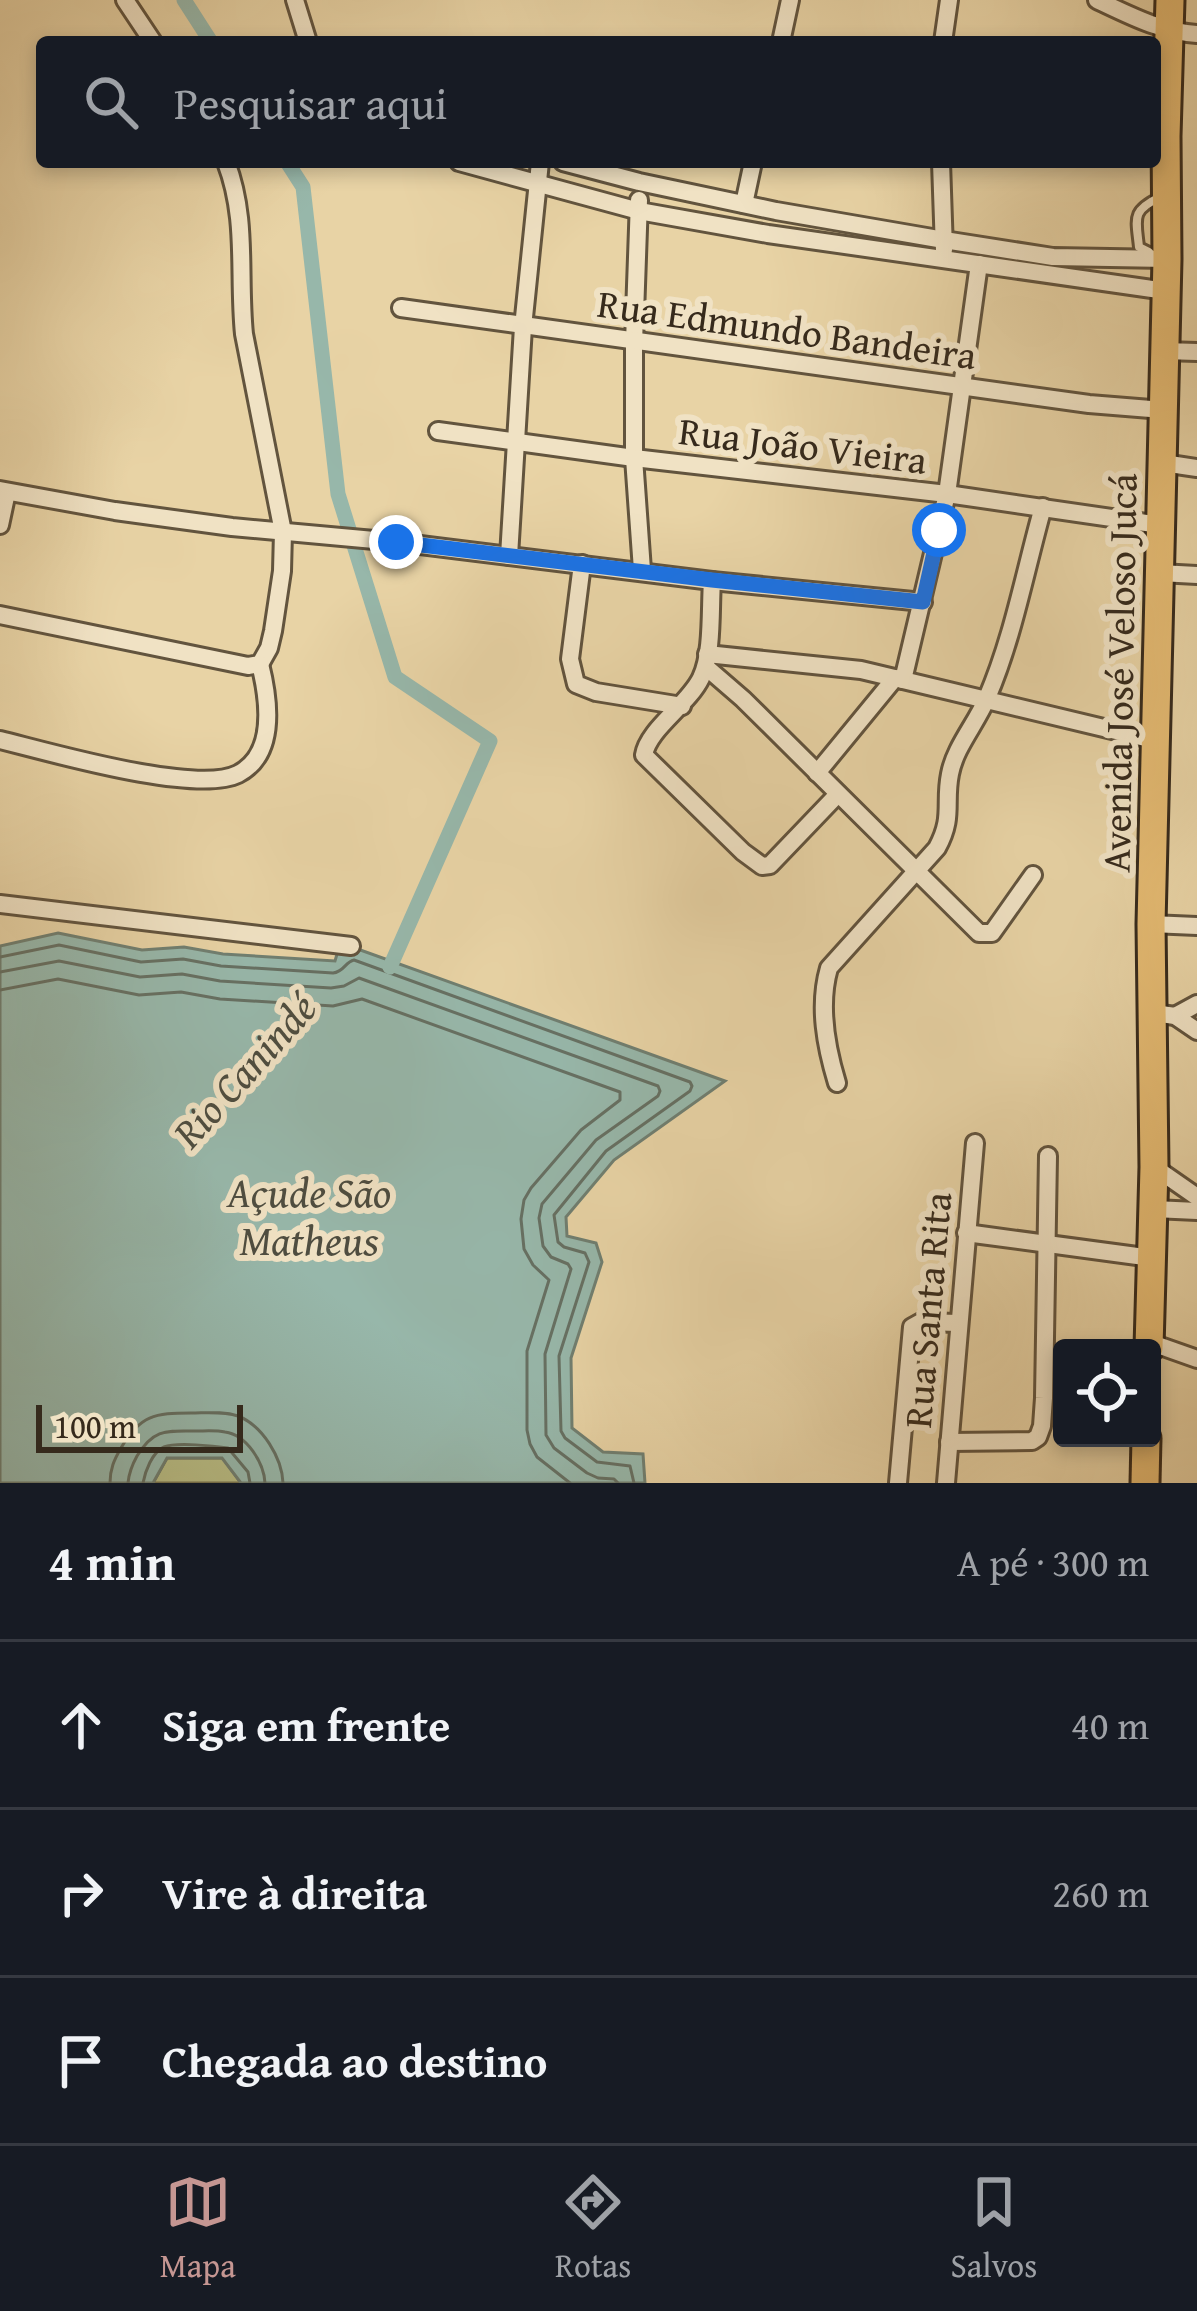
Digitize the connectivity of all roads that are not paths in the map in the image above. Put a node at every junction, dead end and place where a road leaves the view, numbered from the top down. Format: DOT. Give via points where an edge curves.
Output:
graph roads {
  1 [pos="125,0"];
  2 [pos="295,0"];
  3 [pos="790,0"];
  4 [pos="949,0"];
  5 [pos="1097,0"];
  6 [pos="1170,0"];
  7 [pos="1183,33"];
  8 [pos="149,36"];
  9 [pos="306,36"];
  10 [pos="782,36"];
  11 [pos="944,36"];
  12 [pos="1161,135"];
  13 [pos="228,168"];
  14 [pos="480,168"];
  15 [pos="539,168"];
  16 [pos="586,168"];
  17 [pos="752,168"];
  18 [pos="941,168"];
  19 [pos="639,182"];
  20 [pos="538,185"];
  21 [pos="744,204"];
  22 [pos="639,211"];
  23 [pos="944,249"];
  24 [pos="1167,256"];
  25 [pos="979,264"];
  26 [pos="1166,291"];
  27 [pos="401,308"];
  28 [pos="523,327"];
  29 [pos="634,343"];
  30 [pos="1164,351"];
  31 [pos="1197,352"];
  32 [pos="964,386"];
  33 [pos="1163,410"];
  34 [pos="438,431"];
  35 [pos="518,441"];
  36 [pos="634,458"];
  37 [pos="1163,463"];
  38 [pos="1197,468"];
  39 [pos="3,491"];
  40 [pos="947,494"];
  41 [pos="1043,507"];
  42 [pos="0,525"];
  43 [pos="1160,525"];
  44 [pos="283,532"];
  45 [pos="509,556"];
  46 [pos="582,564"];
  47 [pos="642,571"];
  48 [pos="1160,573"];
  49 [pos="1197,575"];
  50 [pos="712,580"];
  51 [pos="923,602"];
  52 [pos="0,615"];
  53 [pos="706,660"];
  54 [pos="260,664"];
  55 [pos="899,679"];
  56 [pos="986,701"];
  57 [pos="682,706"];
  58 [pos="0,740"];
  59 [pos="1157,741"];
  60 [pos="817,772"];
  61 [pos="838,794"];
  62 [pos="916,871"];
  63 [pos="1033,875"];
  64 [pos="0,904"];
  65 [pos="1151,924"];
  66 [pos="1197,926"];
  67 [pos="351,946"];
  68 [pos="1197,1004"];
  69 [pos="1164,1015"];
  70 [pos="1197,1031"];
  71 [pos="838,1083"];
  72 [pos="975,1143"];
  73 [pos="1048,1156"];
  74 [pos="1154,1167"];
  75 [pos="1197,1197"];
  76 [pos="1154,1209"];
  77 [pos="1197,1211"];
  78 [pos="966,1233"];
  79 [pos="1046,1244"];
  80 [pos="1152,1258"];
  81 [pos="958,1323"];
  82 [pos="1149,1339"];
  83 [pos="1161,1348"];
  84 [pos="1197,1359"];
  85 [pos="949,1442"];
  86 [pos="1146,1447"];
  87 [pos="898,1483"];
  88 [pos="946,1483"];
  89 [pos="1145,1483"];
  1 -- 8 [label="street"];
  2 -- 9 [label="street"];
  3 -- 10 [label="street"];
  4 -- 11 [label="street"];
  5 -- 7 [label="street"];
  6 -- 7 [label="main road, Avenida José Veloso Jucá"];
  7 -- 12 [label="main road, Avenida José Veloso Jucá"];
  12 -- 24 [label="main road, Avenida José Veloso Jucá"];
  13 -- 44 [label="street" via="241,213 244,334"];
  14 -- 20 [label="street"];
  15 -- 20 [label="street"];
  16 -- 19 [label="street"];
  17 -- 21 [label="street"];
  18 -- 23 [label="street"];
  19 -- 21 [label="street"];
  19 -- 22 [label="street"];
  20 -- 22 [label="street"];
  20 -- 28 [label="street"];
  21 -- 23 [label="street"];
  22 -- 23 [label="street" via="768,234"];
  22 -- 29 [label="street"];
  23 -- 24 [label="street"];
  23 -- 25 [label="street"];
  24 -- 26 [label="main road, Avenida José Veloso Jucá"];
  25 -- 26 [label="street"];
  25 -- 32 [label="street"];
  26 -- 30 [label="main road, Avenida José Veloso Jucá"];
  27 -- 28 [label="street, Rua Edmundo Bandeira"];
  28 -- 29 [label="street, Rua Edmundo Bandeira"];
  28 -- 35 [label="street"];
  29 -- 32 [label="street, Rua Edmundo Bandeira"];
  29 -- 36 [label="street"];
  30 -- 31 [label="street"];
  30 -- 33 [label="main road, Avenida José Veloso Jucá"];
  32 -- 33 [label="street, Rua Edmundo Bandeira"];
  32 -- 40 [label="street"];
  33 -- 37 [label="main road, Avenida José Veloso Jucá"];
  34 -- 35 [label="street, Rua João Vieira"];
  35 -- 36 [label="street, Rua João Vieira"];
  35 -- 45 [label="street"];
  36 -- 40 [label="street, Rua João Vieira"];
  36 -- 47 [label="street"];
  37 -- 38 [label="street"];
  37 -- 43 [label="main road, Avenida José Veloso Jucá"];
  39 -- 42 [label="street"];
  39 -- 44 [label="street"];
  40 -- 41 [label="street, Rua João Vieira"];
  40 -- 51 [label="street"];
  41 -- 43 [label="street, Rua João Vieira"];
  41 -- 56 [label="street"];
  43 -- 48 [label="main road, Avenida José Veloso Jucá"];
  44 -- 45 [label="street"];
  44 -- 54 [label="street" via="278,600"];
  45 -- 46 [label="street"];
  46 -- 47 [label="street"];
  46 -- 57 [label="street" via="570,658 576,684"];
  47 -- 50 [label="street"];
  48 -- 49 [label="street"];
  48 -- 59 [label="main road, Avenida José Veloso Jucá"];
  50 -- 51 [label="street"];
  50 -- 53 [label="street"];
  51 -- 55 [label="street"];
  52 -- 54 [label="street"];
  53 -- 55 [label="street" via="819,665"];
  53 -- 57 [label="street"];
  53 -- 60 [label="street"];
  54 -- 58 [label="street" via="266,743 233,776 173,777"];
  55 -- 56 [label="street"];
  55 -- 60 [label="street"];
  56 -- 59 [label="street"];
  56 -- 62 [label="street" via="950,774 948,826"];
  57 -- 61 [label="street" via="644,755 756,863 770,865"];
  59 -- 65 [label="main road, Avenida José Veloso Jucá"];
  60 -- 61 [label="street"];
  61 -- 62 [label="street"];
  62 -- 63 [label="street" via="983,935 996,929"];
  62 -- 71 [label="street" via="829,968 825,1029"];
  64 -- 67 [label="street"];
  65 -- 66 [label="street"];
  65 -- 69 [label="main road, Avenida José Veloso Jucá"];
  68 -- 69 [label="street"];
  69 -- 70 [label="street"];
  69 -- 74 [label="main road, Avenida José Veloso Jucá"];
  72 -- 78 [label="street, Rua Santa Rita"];
  73 -- 79 [label="street"];
  74 -- 75 [label="street"];
  74 -- 76 [label="main road, Avenida José Veloso Jucá"];
  76 -- 77 [label="street"];
  76 -- 80 [label="main road, Avenida José Veloso Jucá"];
  78 -- 79 [label="street"];
  78 -- 81 [label="street, Rua Santa Rita"];
  79 -- 80 [label="street"];
  79 -- 85 [label="street" via="1038,1438"];
  80 -- 82 [label="main road, Avenida José Veloso Jucá"];
  81 -- 85 [label="street, Rua Santa Rita"];
  81 -- 87 [label="street" via="912,1327"];
  83 -- 84 [label="street"];
  85 -- 88 [label="street, Rua Santa Rita"];
  86 -- 89 [label="main road"];
}
